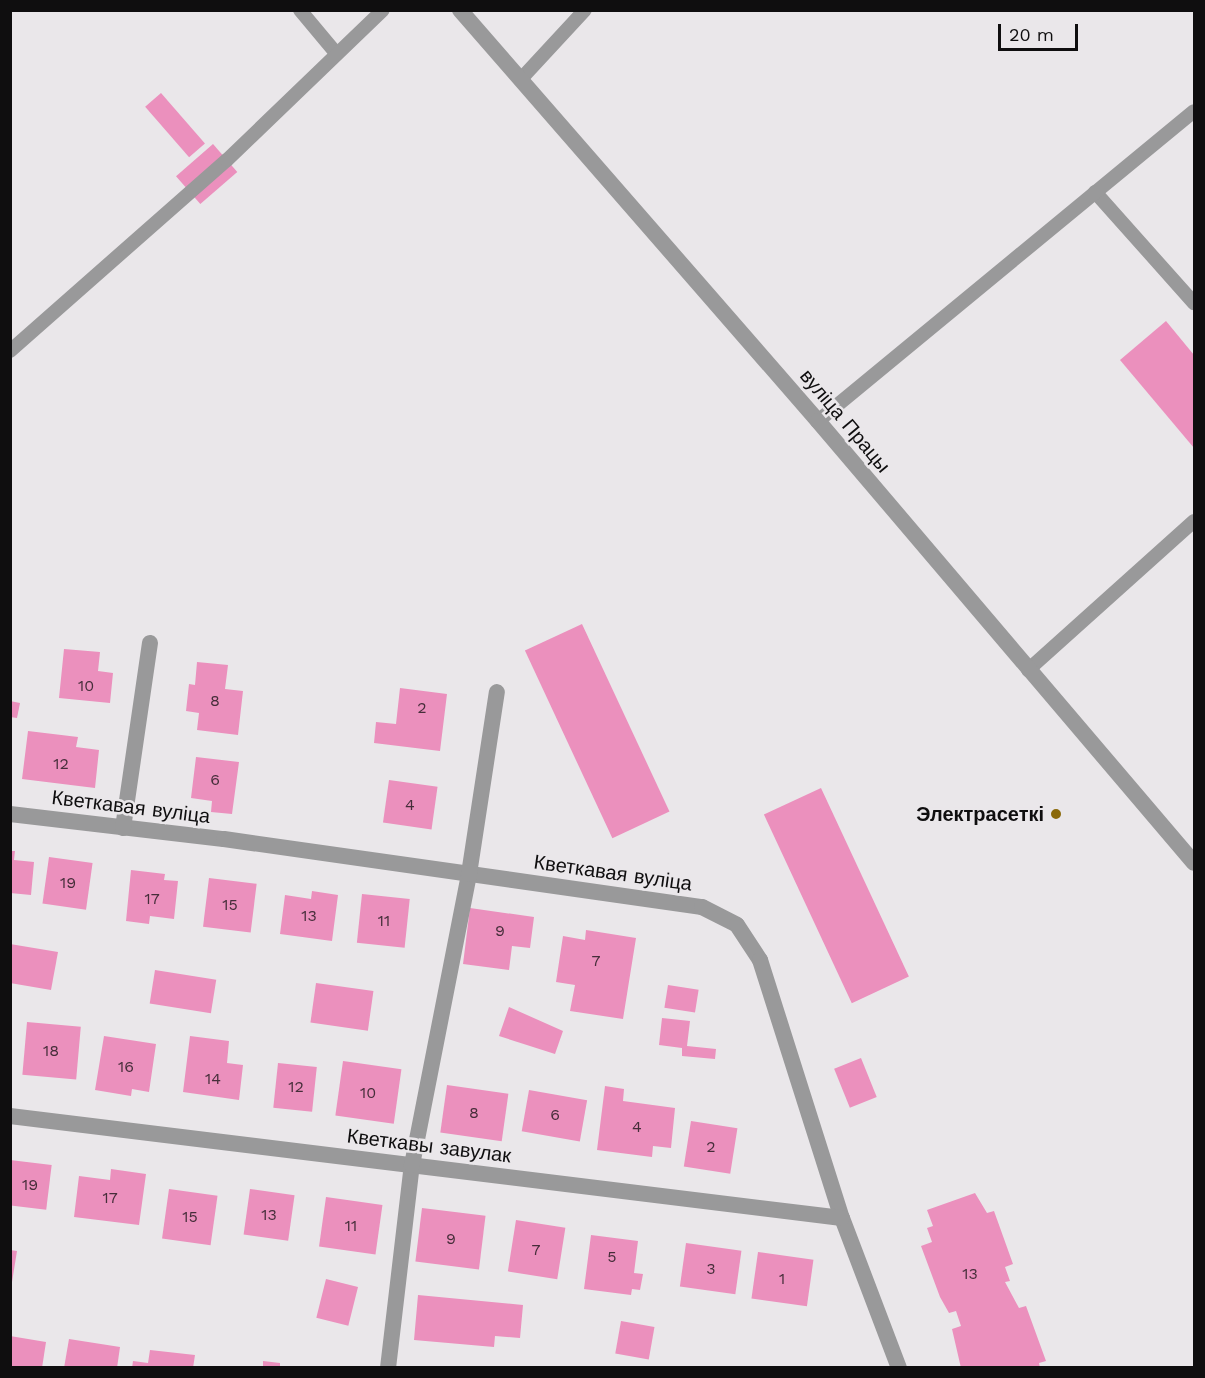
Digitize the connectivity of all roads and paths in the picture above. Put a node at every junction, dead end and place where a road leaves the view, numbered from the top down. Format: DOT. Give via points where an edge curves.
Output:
graph roads {
  1 [pos="300,10"];
  2 [pos="383,10"];
  3 [pos="460,10"];
  4 [pos="585,10"];
  5 [pos="336,53"];
  6 [pos="521,79"];
  7 [pos="1194,111"];
  8 [pos="1095,192"];
  9 [pos="1194,303"];
  10 [pos="10,351"];
  11 [pos="818,421"];
  12 [pos="1194,521"];
  13 [pos="150,643"];
  14 [pos="1028,670"];
  15 [pos="497,692"];
  16 [pos="10,814"];
  17 [pos="123,828"];
  18 [pos="1194,862"];
  19 [pos="469,874"];
  20 [pos="10,1116"];
  21 [pos="412,1165"];
  22 [pos="842,1218"];
  23 [pos="388,1368"];
  24 [pos="899,1368"];
  1 -- 5 [label="lane"];
  2 -- 5 [label="lane"];
  3 -- 6 [label="street, вуліца Працы"];
  4 -- 6 [label="lane"];
  5 -- 10 [label="lane" via="227,160"];
  6 -- 11 [label="street, вуліца Працы"];
  7 -- 8 [label="lane"];
  8 -- 9 [label="lane"];
  8 -- 11 [label="lane"];
  11 -- 14 [label="street, вуліца Працы"];
  12 -- 14 [label="lane"];
  13 -- 17 [label="street"];
  14 -- 18 [label="street, вуліца Працы"];
  15 -- 19 [label="street"];
  16 -- 17 [label="street, Кветкавая вуліца"];
  17 -- 19 [label="street, Кветкавая вуліца"];
  19 -- 21 [label="street"];
  19 -- 22 [label="street, Кветкавая вуліца" via="702,907 737,925 760,960"];
  20 -- 21 [label="street, Кветкавы завулак"];
  21 -- 22 [label="street, Кветкавы завулак"];
  21 -- 23 [label="street"];
  22 -- 24 [label="street, Кветкавая вуліца"];
}
